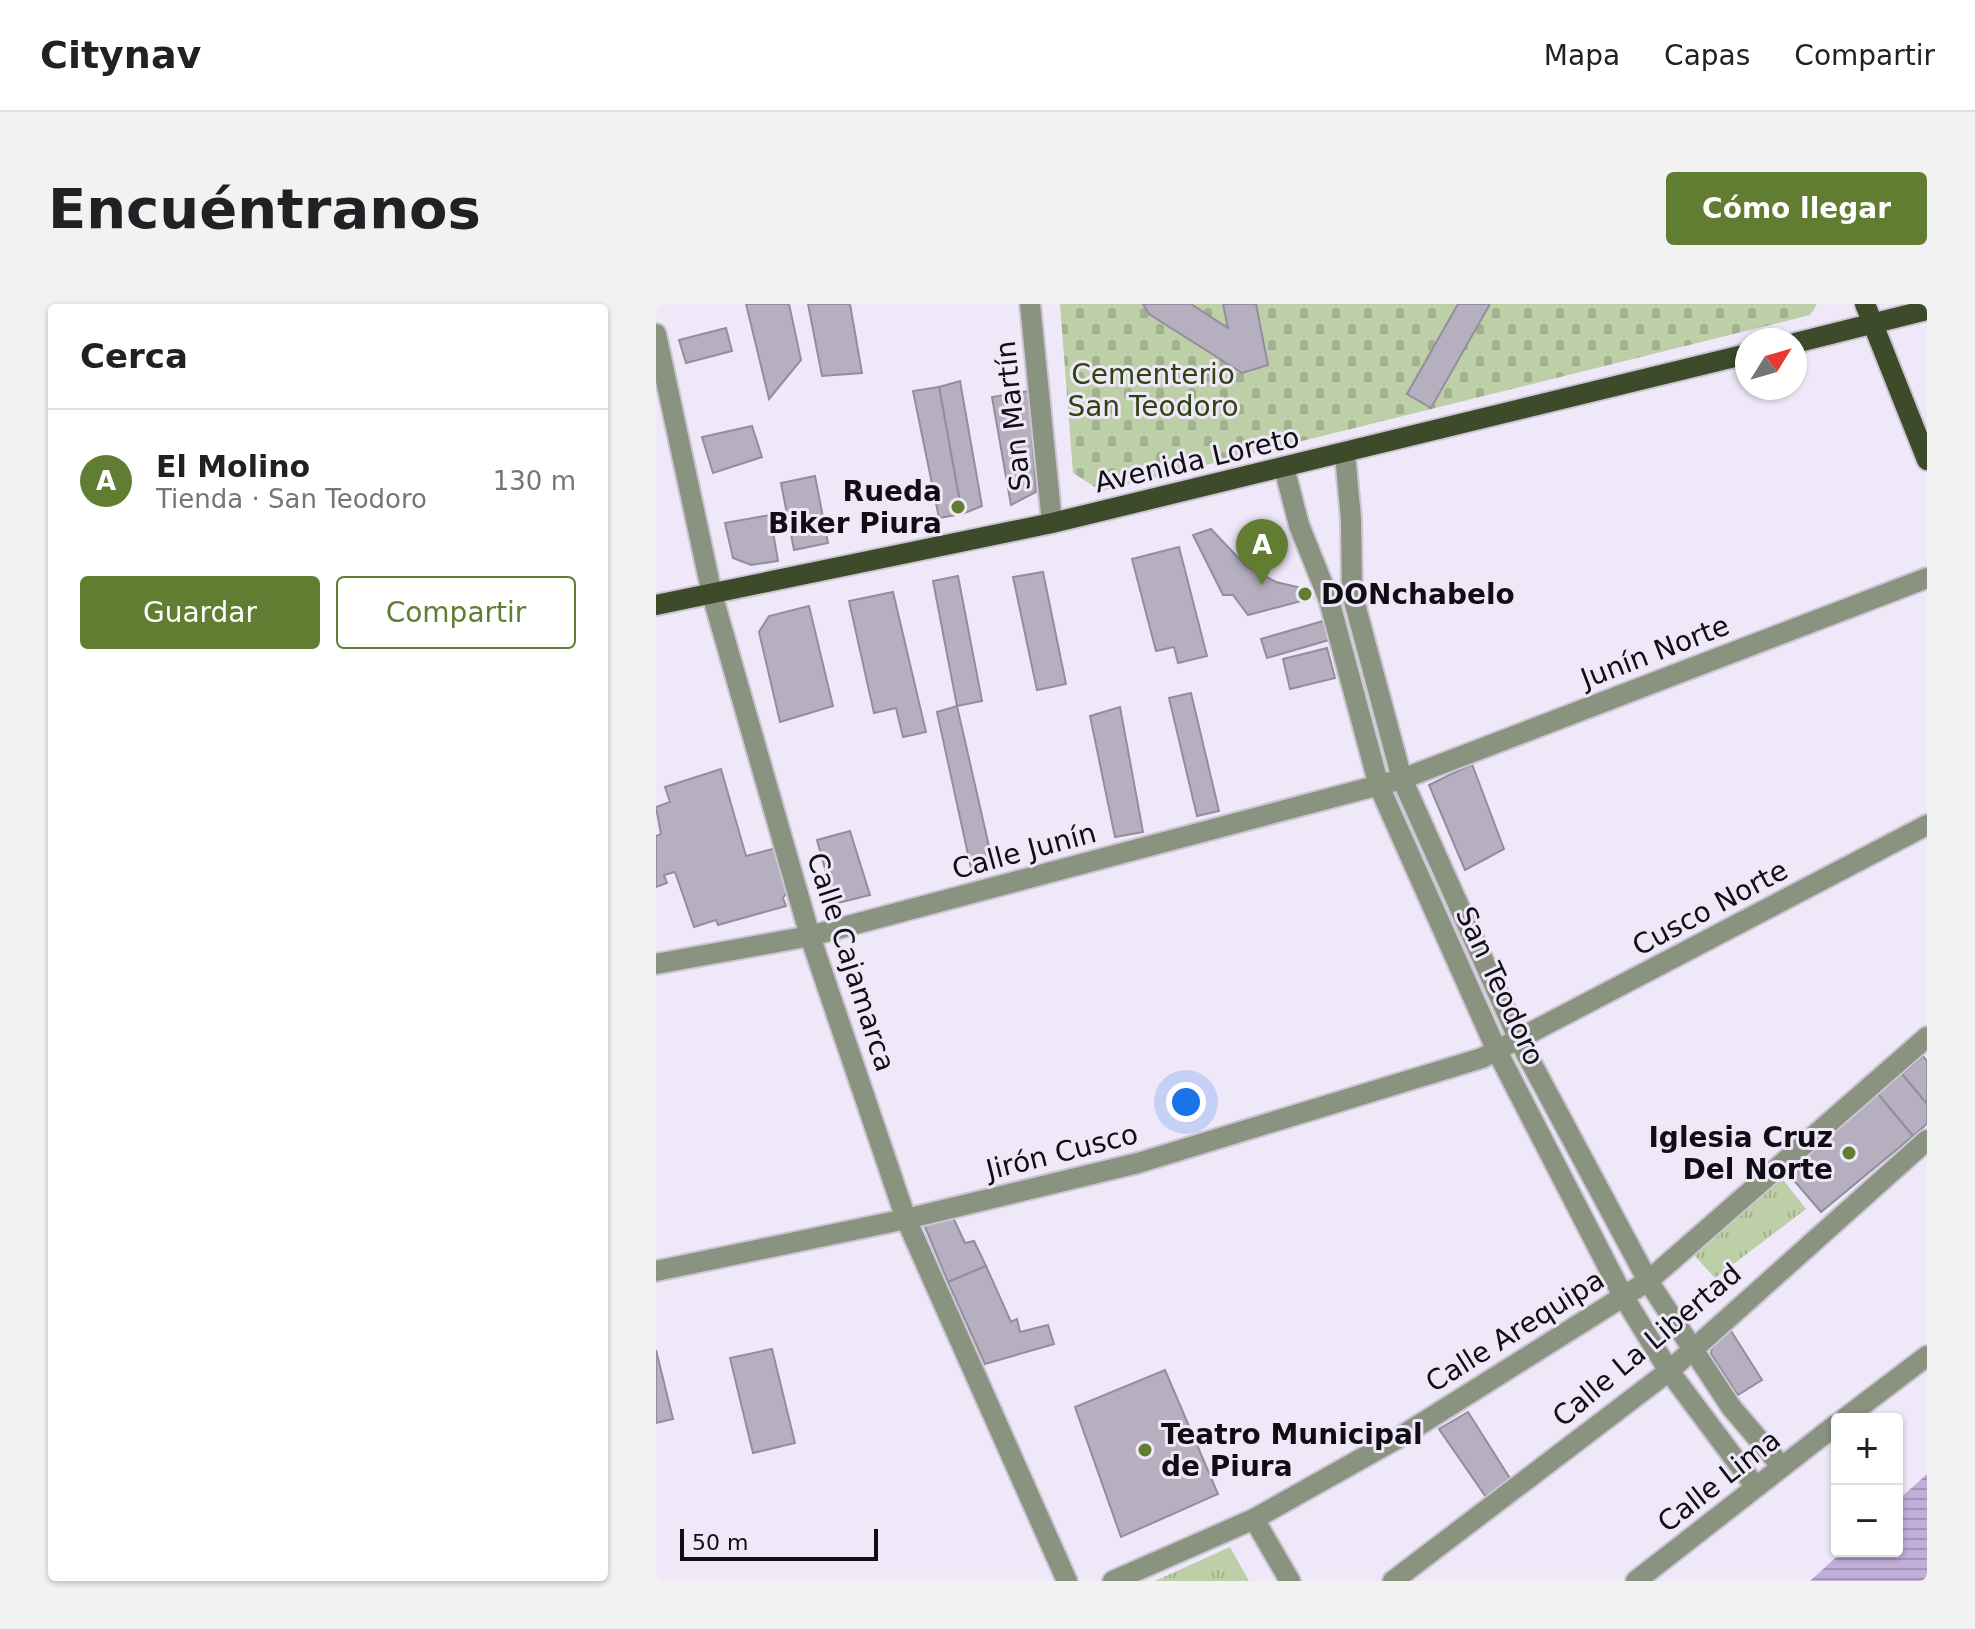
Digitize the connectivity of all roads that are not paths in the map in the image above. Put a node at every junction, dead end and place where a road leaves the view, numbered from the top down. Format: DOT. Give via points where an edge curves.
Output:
graph roads {
  1 [pos="1030,304"];
  2 [pos="1925,304"];
  3 [pos="1927,310"];
  4 [pos="1868,314"];
  5 [pos="656,334"];
  6 [pos="1807,338"];
  7 [pos="1735,357"];
  8 [pos="1345,454"];
  9 [pos="1927,460"];
  10 [pos="1284,467"];
  11 [pos="1052,523"];
  12 [pos="1927,578"];
  13 [pos="712,594"];
  14 [pos="656,605"];
  15 [pos="1402,779"];
  16 [pos="1379,786"];
  17 [pos="1927,825"];
  18 [pos="810,936"];
  19 [pos="656,964"];
  20 [pos="1927,1037"];
  21 [pos="1519,1040"];
  22 [pos="1497,1051"];
  23 [pos="1927,1140"];
  24 [pos="906,1219"];
  25 [pos="656,1271"];
  26 [pos="1648,1281"];
  27 [pos="1623,1296"];
  28 [pos="1691,1350"];
  29 [pos="1927,1356"];
  30 [pos="1669,1371"];
  31 [pos="1852,1413"];
  32 [pos="1831,1429"];
  33 [pos="1782,1467"];
  34 [pos="1755,1486"];
  35 [pos="1254,1519"];
  36 [pos="1067,1581"];
  37 [pos="1113,1581"];
  38 [pos="1290,1581"];
  39 [pos="1393,1581"];
  40 [pos="1636,1581"];
  1 -- 11 [label="street, San Martín"];
  2 -- 3 [label="main road"];
  3 -- 4 [label="main road"];
  4 -- 6 [label="main road"];
  4 -- 9 [label="main road"];
  5 -- 13 [label="street, Calle Cajamarca"];
  7 -- 8 [label="main road, Avenida Loreto"];
  8 -- 10 [label="main road, Avenida Loreto"];
  8 -- 15 [label="street, San Teodoro" via="1352,593"];
  10 -- 11 [label="main road, Avenida Loreto"];
  10 -- 16 [label="street, San Teodoro" via="1299,525 1329,600"];
  11 -- 13 [label="main road, Avenida Loreto"];
  12 -- 15 [label="street, Junín Norte"];
  13 -- 14 [label="main road, Avenida Loreto"];
  13 -- 18 [label="street, Calle Cajamarca"];
  15 -- 16 [label="street, Calle Junín"];
  15 -- 21 [label="street, San Teodoro"];
  16 -- 18 [label="street, Calle Junín"];
  16 -- 22 [label="street, San Teodoro"];
  17 -- 21 [label="street, Cusco Norte"];
  18 -- 19 [label="street, Calle Junín"];
  18 -- 24 [label="street, Calle Cajamarca"];
  20 -- 26 [label="street, Calle Arequipa"];
  21 -- 22 [label="street, Jirón Cusco"];
  21 -- 26 [label="street, San Teodoro"];
  22 -- 24 [label="street, Jirón Cusco" via="1138,1163"];
  22 -- 27 [label="street, San Teodoro"];
  23 -- 28 [label="street, Calle La Libertad"];
  24 -- 25 [label="street, Jirón Cusco"];
  24 -- 36 [label="street, Calle Cajamarca"];
  26 -- 27 [label="street, Calle Arequipa"];
  26 -- 28 [label="street, San Teodoro"];
  27 -- 30 [label="street, San Teodoro"];
  27 -- 35 [label="street, Calle Arequipa" via="1400,1437"];
  28 -- 30 [label="street, Calle La Libertad"];
  28 -- 33 [label="street, San Teodoro"];
  29 -- 31 [label="street"];
  30 -- 34 [label="street, San Teodoro"];
  30 -- 39 [label="street, Calle La Libertad"];
  32 -- 33 [label="street, Calle Lima"];
  33 -- 34 [label="street, Calle Lima"];
  34 -- 40 [label="street, Calle Lima"];
  35 -- 37 [label="street, Calle Arequipa"];
  35 -- 38 [label="street"];
}
